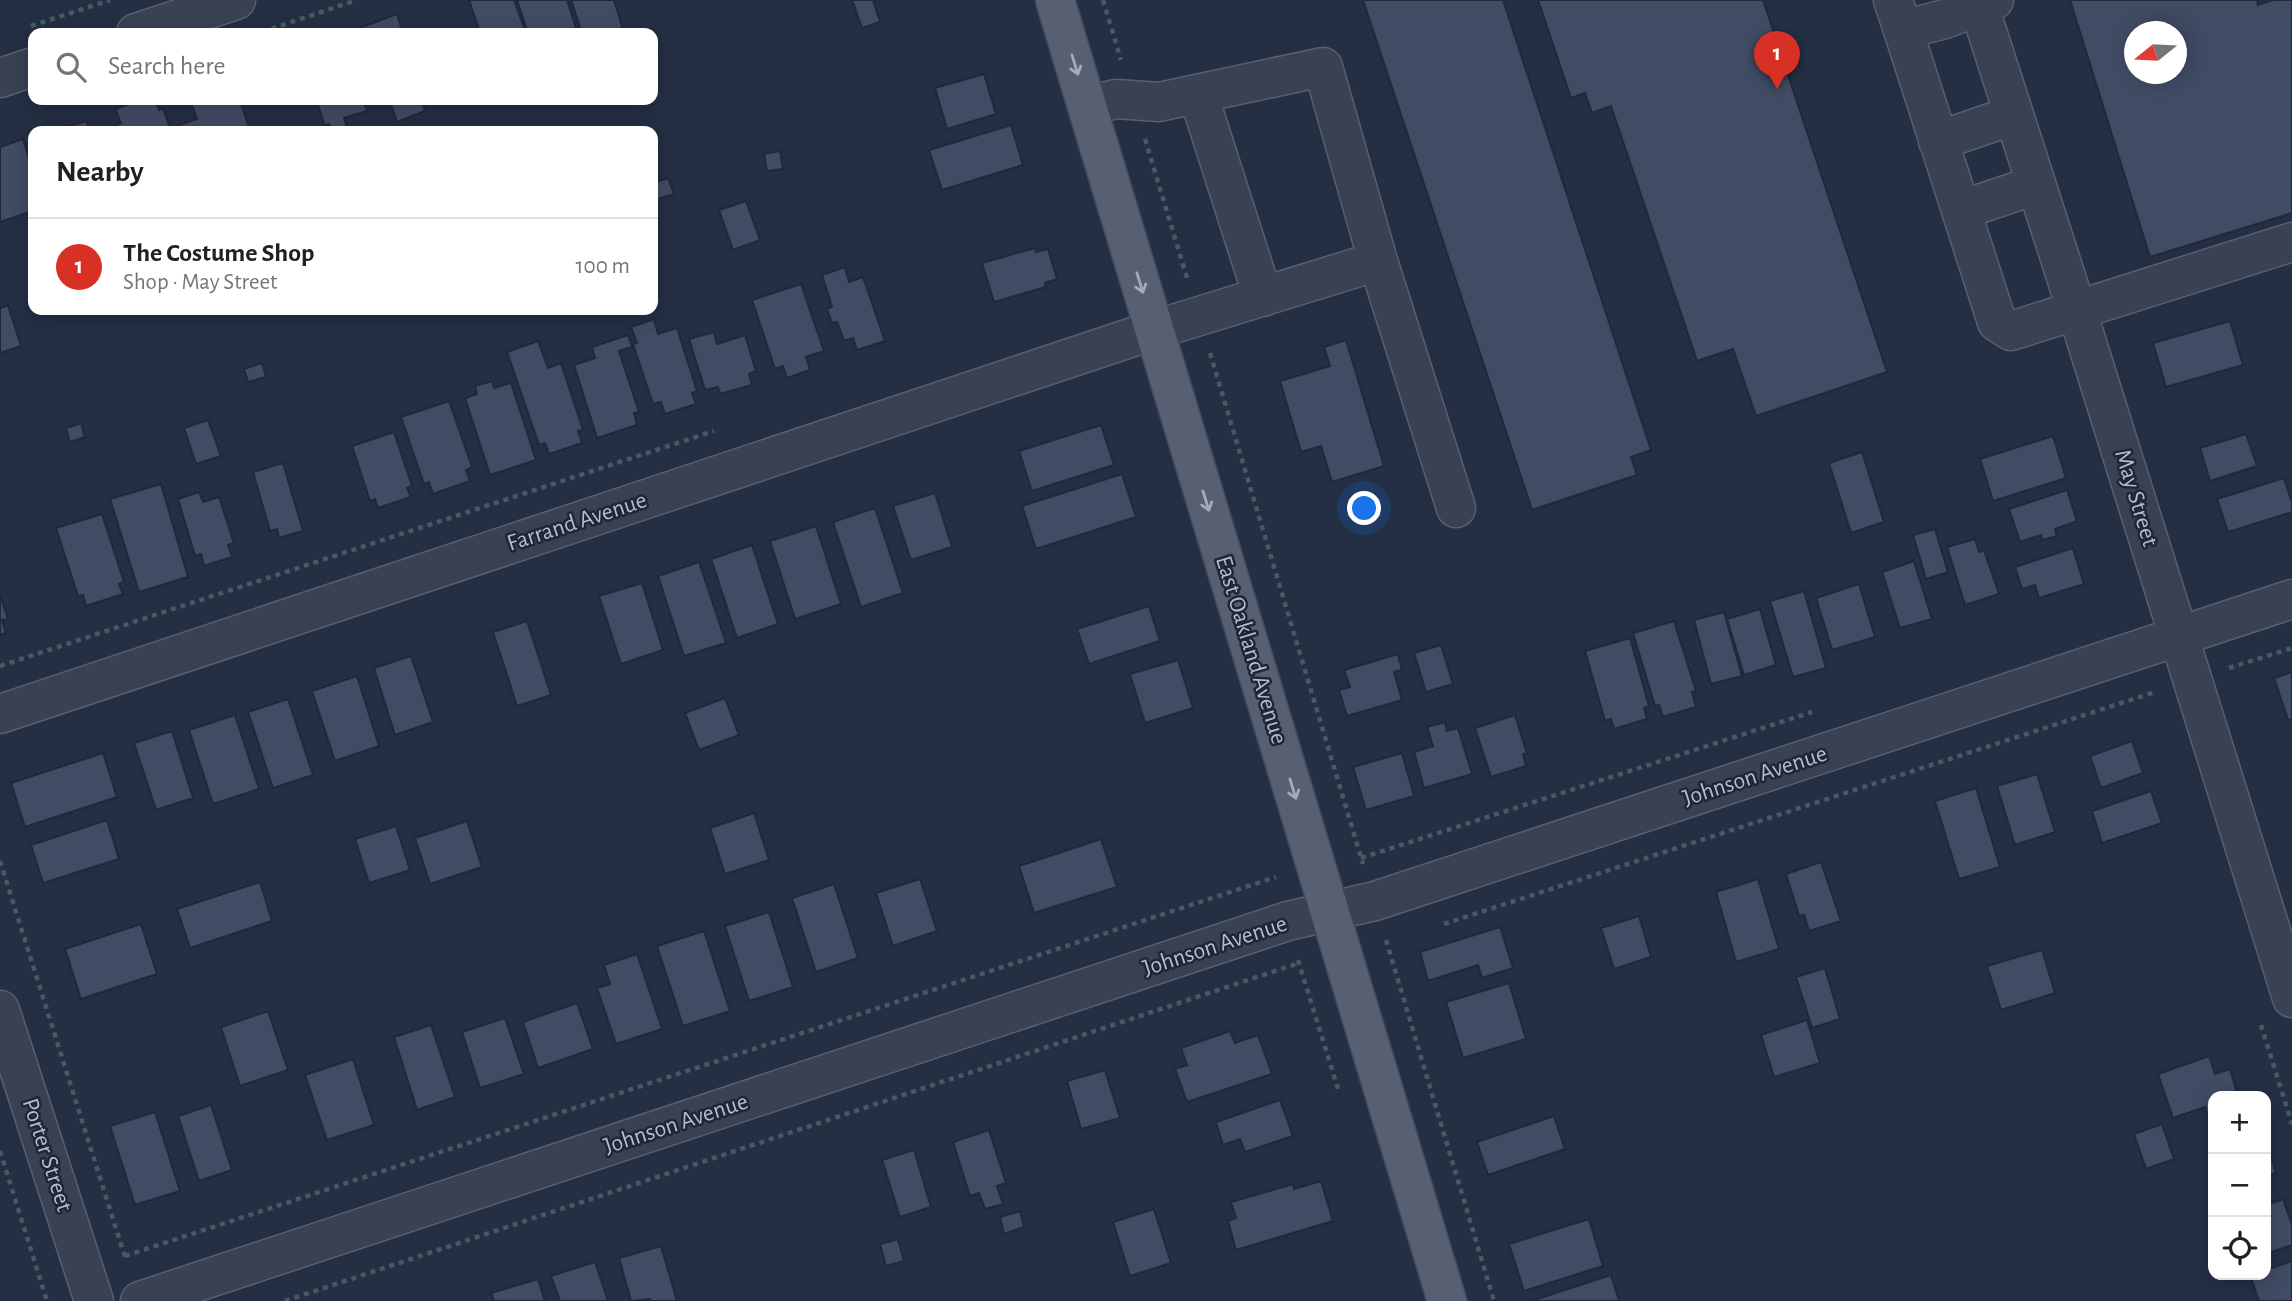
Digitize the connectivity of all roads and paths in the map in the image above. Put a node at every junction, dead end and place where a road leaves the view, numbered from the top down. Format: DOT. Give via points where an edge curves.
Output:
graph roads {
  1 [pos="110,0"];
  2 [pos="236,0"];
  3 [pos="357,0"];
  4 [pos="1055,0"];
  5 [pos="1103,0"];
  6 [pos="1983,2"];
  7 [pos="1898,15"];
  8 [pos="151,28"];
  9 [pos="272,28"];
  10 [pos="24,29"];
  11 [pos="28,69"];
  12 [pos="0,78"];
  13 [pos="1198,93"];
  14 [pos="1133,100"];
  15 [pos="1087,106"];
  16 [pos="2014,115"];
  17 [pos="1938,141"];
  18 [pos="2036,185"];
  19 [pos="1961,210"];
  20 [pos="2292,242"];
  21 [pos="1378,261"];
  22 [pos="1263,298"];
  23 [pos="2077,312"];
  24 [pos="1199,317"];
  25 [pos="1154,330"];
  26 [pos="717,430"];
  27 [pos="1456,508"];
  28 [pos="2292,599"];
  29 [pos="2179,636"];
  30 [pos="2292,648"];
  31 [pos="0,666"];
  32 [pos="2193,680"];
  33 [pos="0,714"];
  34 [pos="0,860"];
  35 [pos="1276,877"];
  36 [pos="1375,901"];
  37 [pos="1330,911"];
  38 [pos="1440,925"];
  39 [pos="1400,938"];
  40 [pos="1387,943"];
  41 [pos="1299,963"];
  42 [pos="2292,998"];
  43 [pos="0,1010"];
  44 [pos="8,1063"];
  45 [pos="0,1151"];
  46 [pos="125,1256"];
  47 [pos="134,1284"];
  48 [pos="47,1301"];
  49 [pos="94,1301"];
  50 [pos="285,1301"];
  51 [pos="1447,1301"];
  52 [pos="1494,1301"];
  1 -- 10 [label="path"];
  2 -- 8 [label="street"];
  3 -- 9 [label="path"];
  4 -- 15 [label="main road, East Oakland Avenue, one-way"];
  5 -- 14 [label="path"];
  6 -- 7 [label="street" via="1945,19"];
  6 -- 16 [label="street, May Street"];
  7 -- 17 [label="street"];
  11 -- 12 [label="street"];
  13 -- 14 [label="street" via="1159,102"];
  13 -- 21 [label="street" via="1323,67"];
  13 -- 22 [label="street"];
  14 -- 15 [label="street"];
  14 -- 24 [label="path"];
  15 -- 25 [label="main road, East Oakland Avenue, one-way"];
  16 -- 17 [label="street"];
  16 -- 18 [label="street, May Street"];
  17 -- 19 [label="street"];
  18 -- 19 [label="street"];
  18 -- 23 [label="street, May Street"];
  19 -- 23 [label="street" via="1997,322 2011,331"];
  20 -- 23 [label="street"];
  21 -- 22 [label="street, Farrand Avenue"];
  21 -- 27 [label="street"];
  22 -- 24 [label="street, Farrand Avenue"];
  23 -- 29 [label="street, May Street"];
  24 -- 25 [label="street, Farrand Avenue"];
  24 -- 36 [label="path"];
  25 -- 33 [label="street, Farrand Avenue"];
  25 -- 37 [label="main road, East Oakland Avenue, one-way"];
  26 -- 31 [label="path"];
  28 -- 29 [label="street, Johnson Avenue"];
  29 -- 32 [label="street, May Street"];
  29 -- 36 [label="street, Johnson Avenue"];
  30 -- 32 [label="path"];
  32 -- 38 [label="path"];
  32 -- 42 [label="street, May Street"];
  34 -- 46 [label="path"];
  35 -- 46 [label="path"];
  36 -- 37 [label="street, Johnson Avenue"];
  36 -- 40 [label="path"];
  37 -- 47 [label="street, Johnson Avenue"];
  37 -- 51 [label="main road, East Oakland Avenue"];
  39 -- 40 [label="path"];
  40 -- 52 [label="path"];
  41 -- 50 [label="path"];
  43 -- 44 [label="street, Porter Street"];
  44 -- 49 [label="street, Porter Street"];
  45 -- 48 [label="path"];
  46 -- 47 [label="path"];
}
